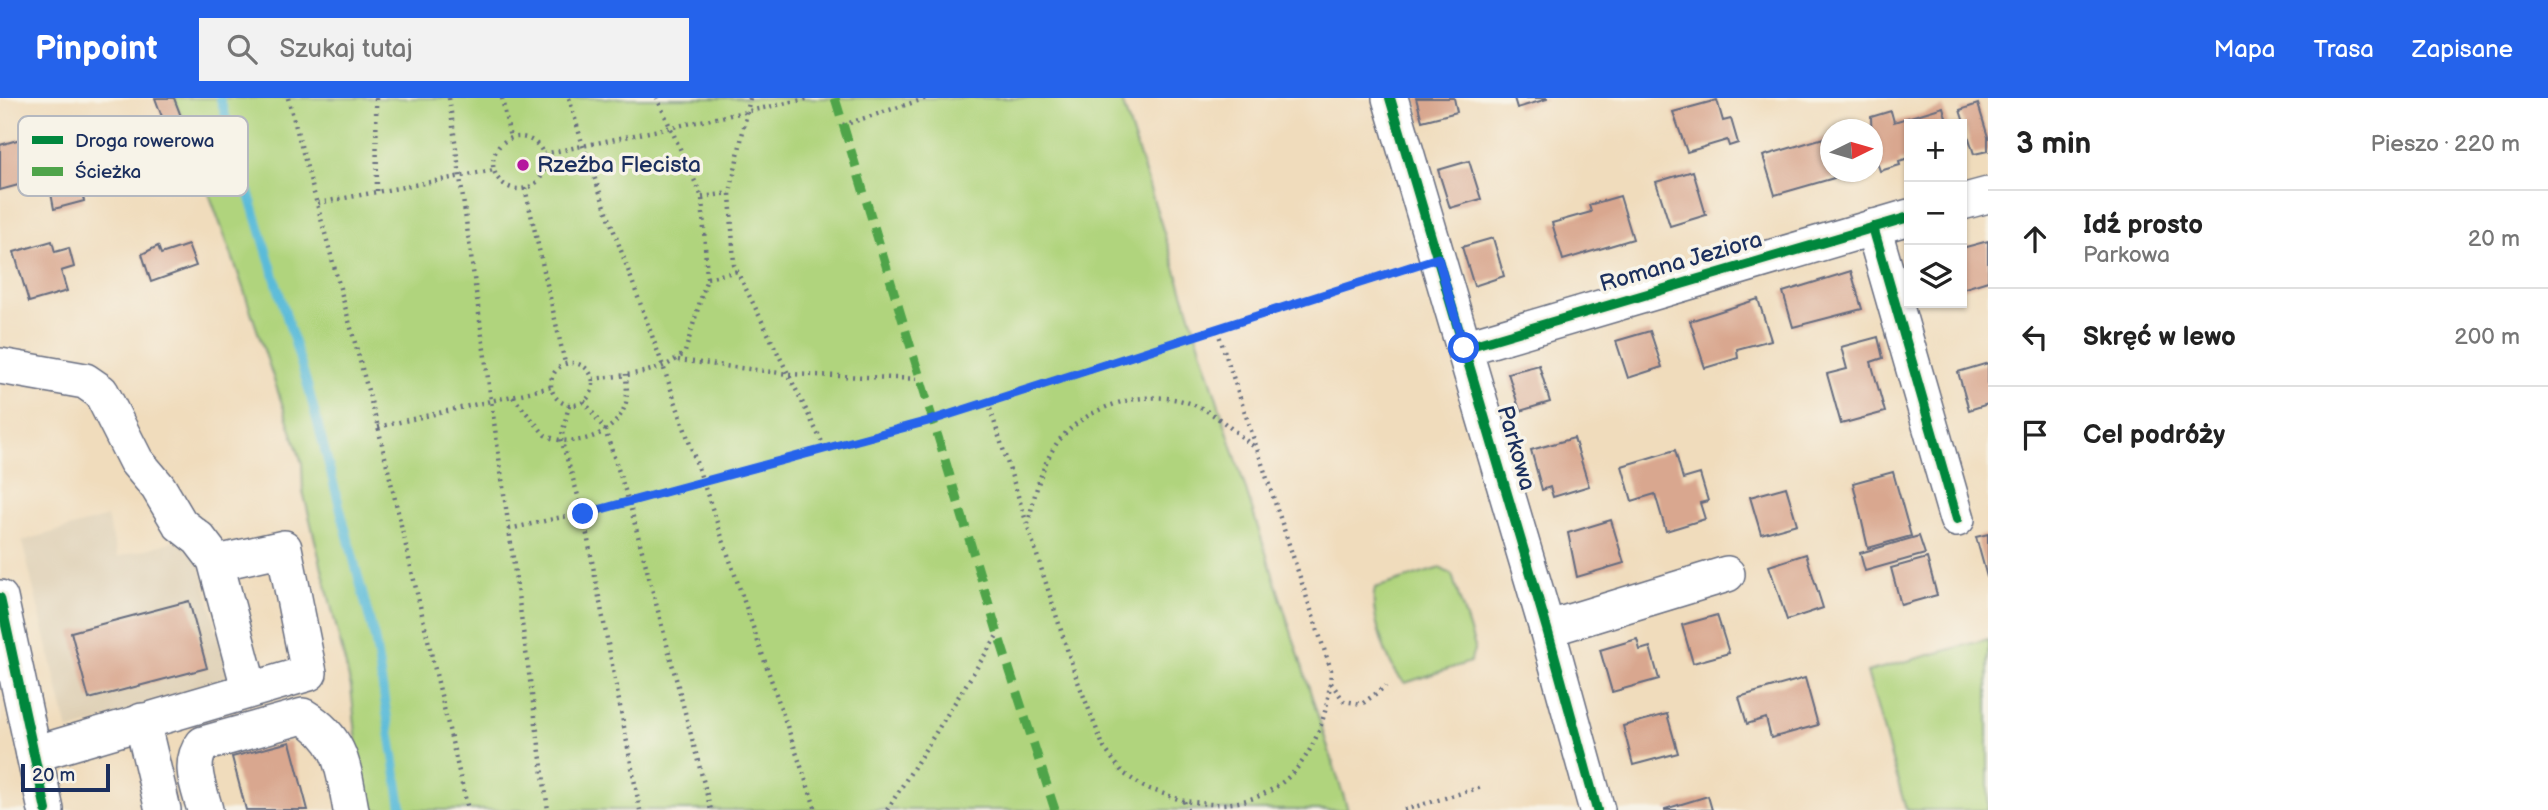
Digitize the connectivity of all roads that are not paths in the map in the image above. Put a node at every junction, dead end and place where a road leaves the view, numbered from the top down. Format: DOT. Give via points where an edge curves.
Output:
graph roads {
  1 [pos="1391,98"];
  2 [pos="1988,195"];
  3 [pos="1967,201"];
  4 [pos="1904,218"];
  5 [pos="1873,227"];
  6 [pos="0,345"];
  7 [pos="1464,348"];
  8 [pos="0,356"];
  9 [pos="0,366"];
  10 [pos="1957,519"];
  11 [pos="216,563"];
  12 [pos="1727,575"];
  13 [pos="0,598"];
  14 [pos="1547,629"];
  15 [pos="249,688"];
  16 [pos="142,721"];
  17 [pos="34,754"];
  18 [pos="46,810"];
  19 [pos="163,810"];
  20 [pos="205,810"];
  21 [pos="351,810"];
  22 [pos="1597,810"];
  1 -- 7 [label="street, Parkowa"];
  2 -- 3 [label="street"];
  4 -- 5 [label="street, Romana Jeziora"];
  5 -- 7 [label="street, Romana Jeziora"];
  5 -- 10 [label="street"];
  6 -- 8 [label="street"];
  7 -- 14 [label="street, Parkowa"];
  9 -- 11 [label="street" via="85,381 101,392 136,461 159,487 180,524"];
  11 -- 15 [label="street"];
  11 -- 15 [label="street" via="284,548 310,673"];
  12 -- 14 [label="street"];
  13 -- 17 [label="street"];
  14 -- 22 [label="street, Parkowa"];
  15 -- 16 [label="street"];
  16 -- 17 [label="street"];
  16 -- 19 [label="street"];
  17 -- 18 [label="street"];
  20 -- 21 [label="street" via="194,762 204,744 303,716 334,742"];
}
